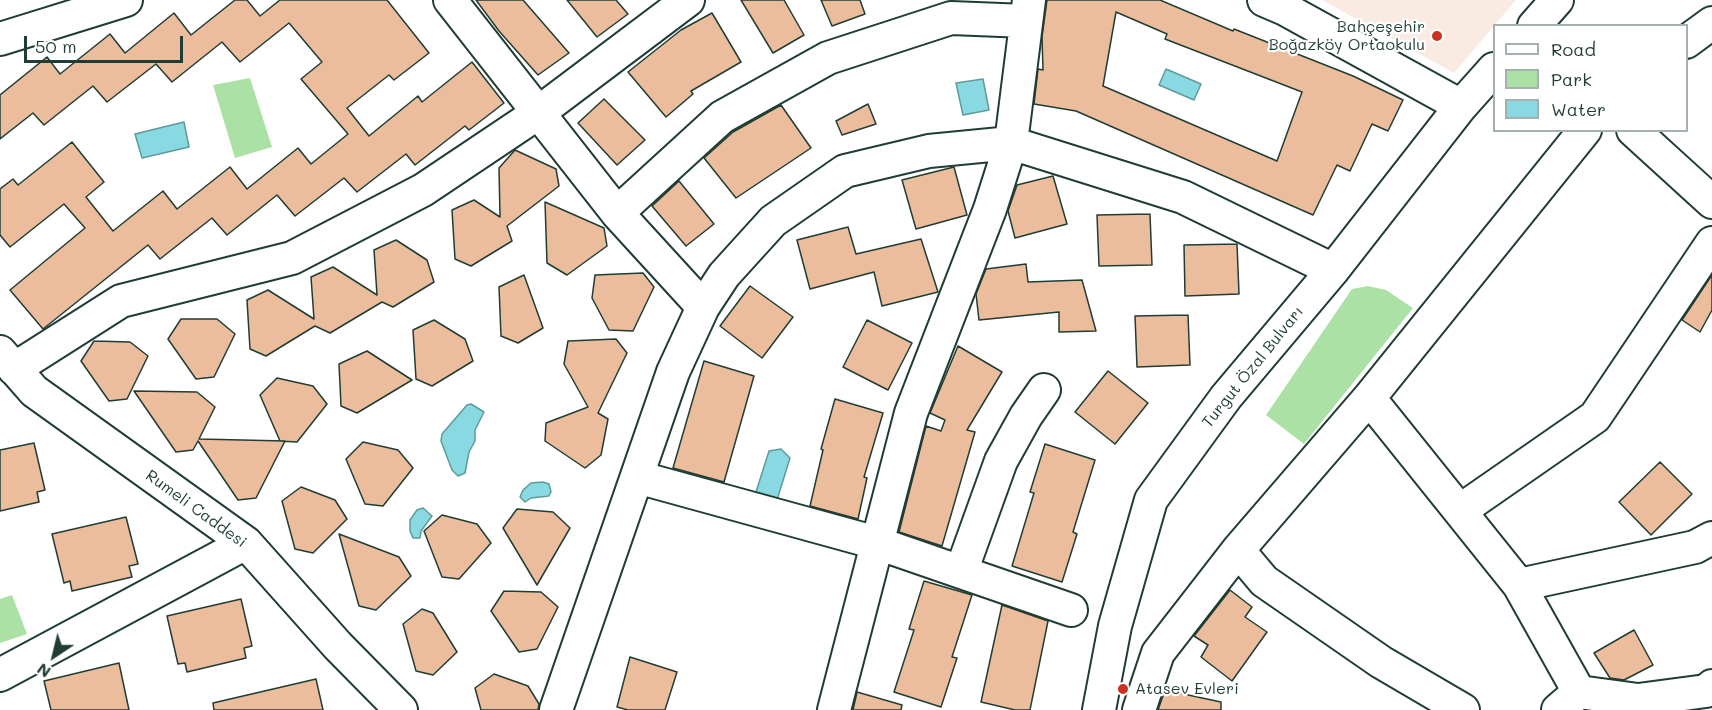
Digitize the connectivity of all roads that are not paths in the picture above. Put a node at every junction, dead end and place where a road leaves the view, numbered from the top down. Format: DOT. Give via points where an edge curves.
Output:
graph roads {
  1 [pos="126,0"];
  2 [pos="450,0"];
  3 [pos="688,0"];
  4 [pos="1264,0"];
  5 [pos="1557,0"];
  6 [pos="1028,11"];
  7 [pos="1712,23"];
  8 [pos="1536,24"];
  9 [pos="0,39"];
  10 [pos="1688,41"];
  11 [pos="1493,70"];
  12 [pos="1461,105"];
  13 [pos="538,113"];
  14 [pos="1583,132"];
  15 [pos="1635,132"];
  16 [pos="1011,143"];
  17 [pos="1712,202"];
  18 [pos="617,213"];
  19 [pos="1712,243"];
  20 [pos="1333,270"];
  21 [pos="703,307"];
  22 [pos="7,360"];
  23 [pos="1044,390"];
  24 [pos="1369,398"];
  25 [pos="636,477"];
  26 [pos="1461,510"];
  27 [pos="1712,538"];
  28 [pos="246,543"];
  29 [pos="877,543"];
  30 [pos="1238,550"];
  31 [pos="961,572"];
  32 [pos="1519,585"];
  33 [pos="1071,610"];
  34 [pos="0,675"];
  35 [pos="1712,686"];
  36 [pos="1419,700"];
  37 [pos="1569,701"];
  38 [pos="401,710"];
  39 [pos="556,710"];
  40 [pos="834,710"];
  41 [pos="1099,710"];
  42 [pos="1139,710"];
  43 [pos="1463,710"];
  1 -- 9 [label="street"];
  2 -- 13 [label="street"];
  3 -- 13 [label="street"];
  4 -- 12 [label="street"];
  5 -- 8 [label="street"];
  6 -- 16 [label="street"];
  6 -- 18 [label="street" via="951,18 828,58 722,117"];
  7 -- 10 [label="street"];
  11 -- 12 [label="street, Turgut Özal Bulvarı"];
  12 -- 20 [label="street, Turgut Özal Bulvarı"];
  13 -- 18 [label="street"];
  13 -- 22 [label="street" via="423,190 292,258 121,301"];
  14 -- 24 [label="street"];
  15 -- 17 [label="street"];
  16 -- 20 [label="street" via="1184,197"];
  16 -- 21 [label="street" via="929,152 845,171 773,221 724,275"];
  16 -- 29 [label="street" via="990,209 911,413"];
  18 -- 21 [label="street"];
  19 -- 26 [label="street" via="1595,417"];
  20 -- 41 [label="street, Turgut Özal Bulvarı" via="1226,397 1150,500 1115,626"];
  21 -- 25 [label="street" via="673,372"];
  22 -- 28 [label="street, Rumeli Caddesi" via="34,391"];
  23 -- 31 [label="street" via="1001,461"];
  24 -- 26 [label="street"];
  24 -- 30 [label="street"];
  25 -- 29 [label="street"];
  25 -- 39 [label="street"];
  26 -- 32 [label="street"];
  27 -- 32 [label="street" via="1695,547"];
  28 -- 34 [label="street"];
  28 -- 38 [label="street, Rumeli Caddesi"];
  29 -- 31 [label="street"];
  29 -- 40 [label="street"];
  30 -- 36 [label="street" via="1264,581 1381,662"];
  30 -- 42 [label="street" via="1158,653"];
  31 -- 33 [label="street"];
  32 -- 37 [label="street"];
  35 -- 37 [label="street" via="1706,691 1638,700"];
  36 -- 43 [label="street"];
}
